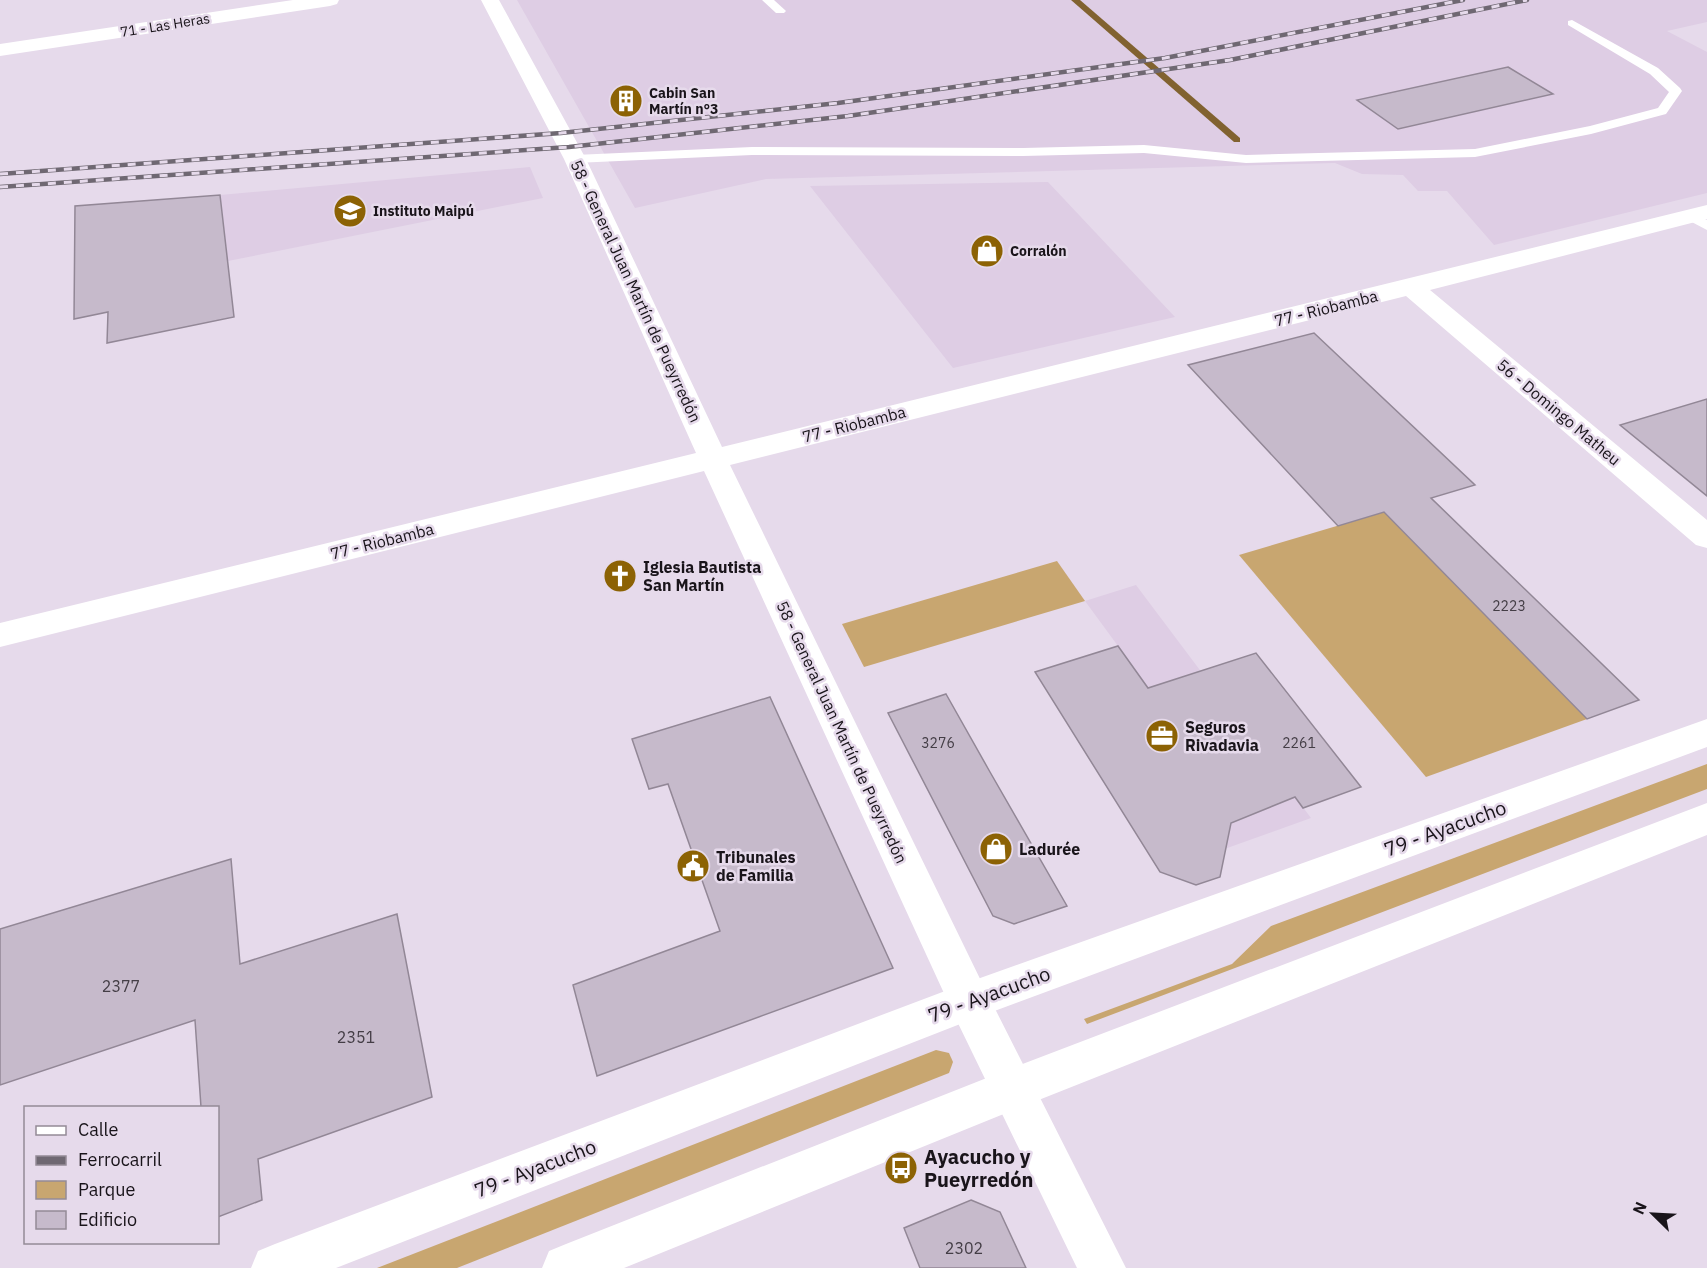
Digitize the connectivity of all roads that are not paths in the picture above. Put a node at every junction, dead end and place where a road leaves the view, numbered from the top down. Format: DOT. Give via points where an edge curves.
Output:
graph roads {
  1 [pos="330,0"];
  2 [pos="490,0"];
  3 [pos="768,0"];
  4 [pos="780,11"];
  5 [pos="1572,23"];
  6 [pos="0,50"];
  7 [pos="575,159"];
  8 [pos="1702,218"];
  9 [pos="1412,287"];
  10 [pos="713,459"];
  11 [pos="1707,537"];
  12 [pos="0,635"];
  13 [pos="1707,733"];
  14 [pos="1707,819"];
  15 [pos="969,1001"];
  16 [pos="1012,1089"];
  17 [pos="275,1268"];
  18 [pos="566,1268"];
  19 [pos="1101,1268"];
  1 -- 6 [label="street, 71 - Las Heras"];
  2 -- 7 [label="street, 58 - General Juan Martín de Pueyrredón"];
  3 -- 4 [label="lane"];
  5 -- 7 [label="lane" via="1654,71 1676,92 1662,111 1475,153 1246,159 1144,149 752,151"];
  7 -- 10 [label="street, 58 - General Juan Martín de Pueyrredón"];
  8 -- 9 [label="street, 77 - Riobamba"];
  9 -- 10 [label="street, 77 - Riobamba"];
  9 -- 11 [label="street, 56 - Domingo Matheu"];
  10 -- 12 [label="street, 77 - Riobamba"];
  10 -- 15 [label="street, 58 - General Juan Martín de Pueyrredón"];
  13 -- 15 [label="street, 79 - Ayacucho"];
  14 -- 16 [label="street"];
  15 -- 16 [label="street, 58 - General Juan Martín de Pueyrredón"];
  15 -- 17 [label="street, 79 - Ayacucho"];
  16 -- 18 [label="street"];
  16 -- 19 [label="street, 58 - General Juan Martín de Pueyrredón"];
}
